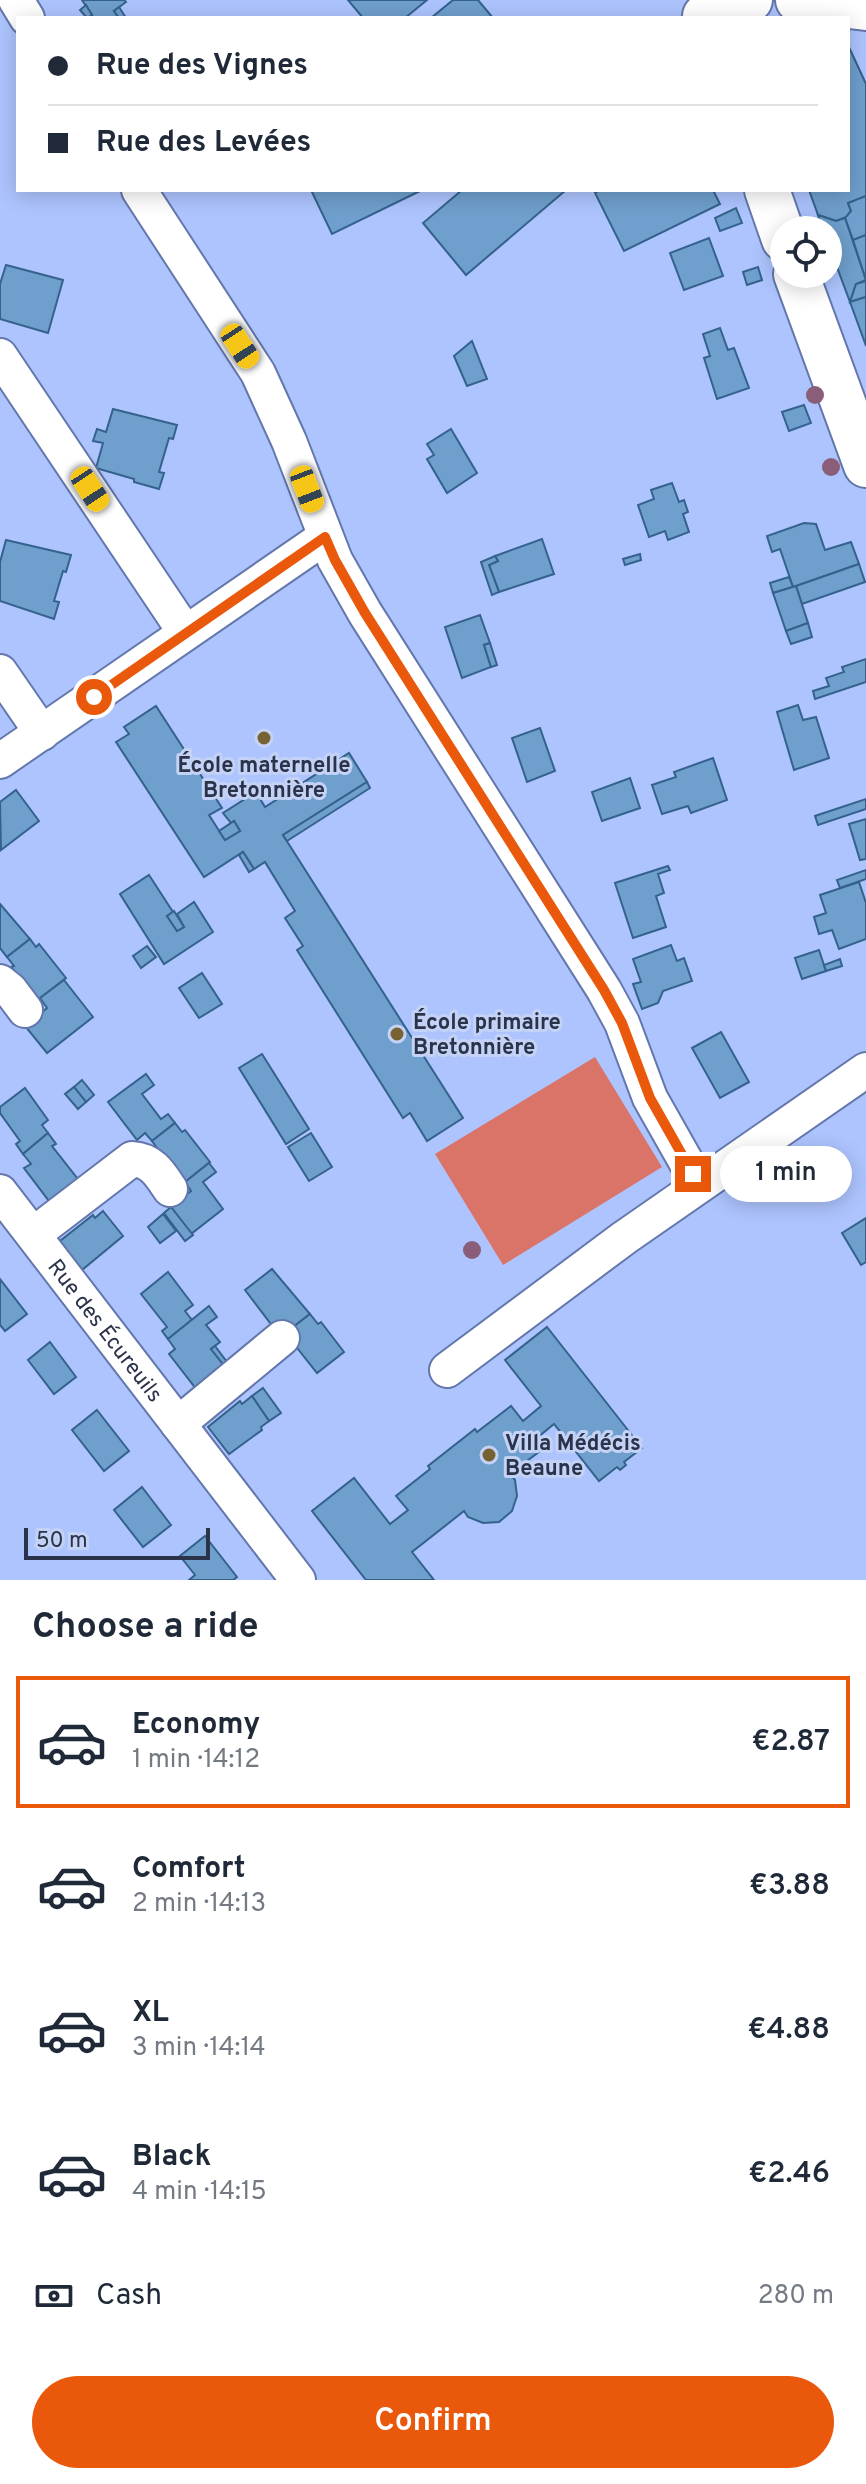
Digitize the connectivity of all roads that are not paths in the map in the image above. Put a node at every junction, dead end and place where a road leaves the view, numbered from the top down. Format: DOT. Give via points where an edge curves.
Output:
graph roads {
  1 [pos="750,0"];
  2 [pos="798,0"];
  3 [pos="866,8"];
  4 [pos="703,11"];
  5 [pos="140,192"];
  6 [pos="768,192"];
  7 [pos="776,216"];
  8 [pos="801,288"];
  9 [pos="0,356"];
  10 [pos="866,465"];
  11 [pos="325,537"];
  12 [pos="185,632"];
  13 [pos="0,672"];
  14 [pos="42,733"];
  15 [pos="0,761"];
  16 [pos="0,982"];
  17 [pos="25,1010"];
  18 [pos="866,1070"];
  19 [pos="693,1174"];
  20 [pos="170,1189"];
  21 [pos="0,1192"];
  22 [pos="34,1234"];
  23 [pos="282,1338"];
  24 [pos="447,1370"];
  25 [pos="178,1424"];
  26 [pos="298,1580"];
  1 -- 4 [label="main road"];
  2 -- 3 [label="main road"];
  5 -- 11 [label="street" via="258,373"];
  6 -- 7 [label="main road"];
  8 -- 10 [label="main road"];
  9 -- 12 [label="street"];
  11 -- 12 [label="street"];
  11 -- 19 [label="street" via="365,613 604,990 650,1098"];
  12 -- 14 [label="street"];
  13 -- 14 [label="street"];
  14 -- 15 [label="street"];
  16 -- 17 [label="street"];
  18 -- 24 [label="street" via="624,1238"];
  20 -- 22 [label="street, Rue des Écureuils" via="154,1167 132,1159"];
  21 -- 22 [label="street, Rue des Écureuils"];
  22 -- 25 [label="street, Rue des Écureuils"];
  23 -- 25 [label="street, Rue des Écureuils"];
  25 -- 26 [label="street, Rue des Écureuils"];
}
